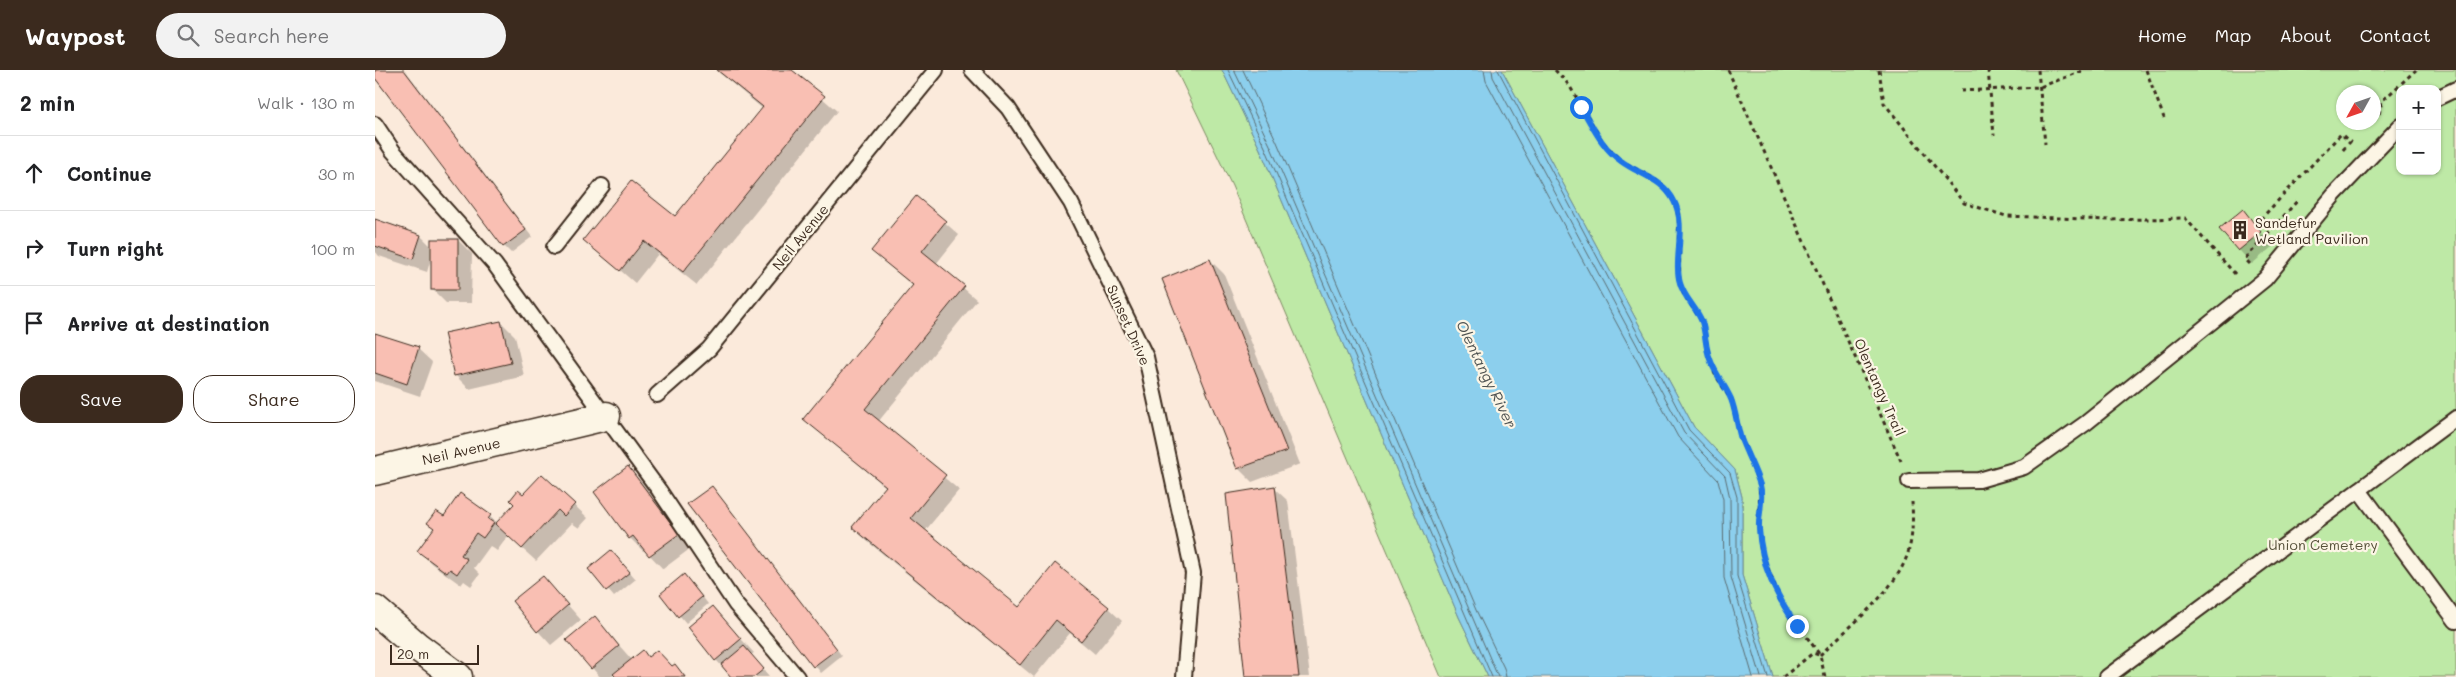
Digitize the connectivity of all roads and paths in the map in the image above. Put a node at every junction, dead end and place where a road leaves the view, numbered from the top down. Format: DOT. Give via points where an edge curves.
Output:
graph roads {
  1 [pos="936,70"];
  2 [pos="972,70"];
  3 [pos="1555,70"];
  4 [pos="1728,70"];
  5 [pos="1879,70"];
  6 [pos="1988,70"];
  7 [pos="2038,70"];
  8 [pos="2085,70"];
  9 [pos="2146,70"];
  10 [pos="2040,87"];
  11 [pos="2456,89"];
  12 [pos="1990,90"];
  13 [pos="1961,91"];
  14 [pos="2441,96"];
  15 [pos="2164,118"];
  16 [pos="375,124"];
  17 [pos="2396,130"];
  18 [pos="1994,135"];
  19 [pos="2045,144"];
  20 [pos="2337,157"];
  21 [pos="602,186"];
  22 [pos="2304,194"];
  23 [pos="2255,225"];
  24 [pos="554,247"];
  25 [pos="2265,279"];
  26 [pos="2250,291"];
  27 [pos="657,395"];
  28 [pos="606,416"];
  29 [pos="2456,418"];
  30 [pos="375,471"];
  31 [pos="1909,481"];
  32 [pos="2359,490"];
  33 [pos="375,610"];
  34 [pos="2456,621"];
  35 [pos="1820,655"];
  36 [pos="458,677"];
  37 [pos="797,677"];
  38 [pos="1184,677"];
  39 [pos="1783,677"];
  40 [pos="1825,677"];
  41 [pos="2107,677"];
  1 -- 27 [label="lane, Neil Avenue" via="709,348"];
  2 -- 38 [label="lane, Sunset Drive" via="1008,108 1071,203 1146,357 1193,573"];
  3 -- 35 [label="path" via="1569,85 1607,148 1621,161 1654,179 1675,202 1679,218 1679,281 1702,320 1715,374 1732,401 1741,438 1760,486 1761,551 1781,602"];
  4 -- 31 [label="path, Olentangy Trail"];
  5 -- 26 [label="path" via="1884,103 1964,203 2006,216 2110,220 2185,218"];
  6 -- 12 [label="path"];
  7 -- 10 [label="path"];
  8 -- 10 [label="path"];
  9 -- 15 [label="path"];
  10 -- 12 [label="path"];
  10 -- 19 [label="path"];
  11 -- 14 [label="lane"];
  12 -- 13 [label="path"];
  12 -- 18 [label="path"];
  16 -- 28 [label="lane" via="393,151 495,265"];
  17 -- 25 [label="lane" via="2334,195"];
  20 -- 23 [label="path" via="2350,142 2341,134"];
  21 -- 24 [label="lane"];
  22 -- 25 [label="path" via="2245,259"];
  25 -- 26 [label="lane"];
  26 -- 31 [label="lane" via="2086,423 2024,467 1979,480"];
  28 -- 30 [label="street, Neil Avenue"];
  28 -- 37 [label="lane" via="736,605"];
  29 -- 32 [label="lane"];
  31 -- 35 [label="path, Olentangy Trail" via="1913,527 1907,556 1890,586"];
  32 -- 34 [label="lane"];
  32 -- 41 [label="lane"];
  33 -- 36 [label="street"];
  35 -- 39 [label="path, Olentangy Trail" via="1813,653"];
  35 -- 40 [label="path"];
}
